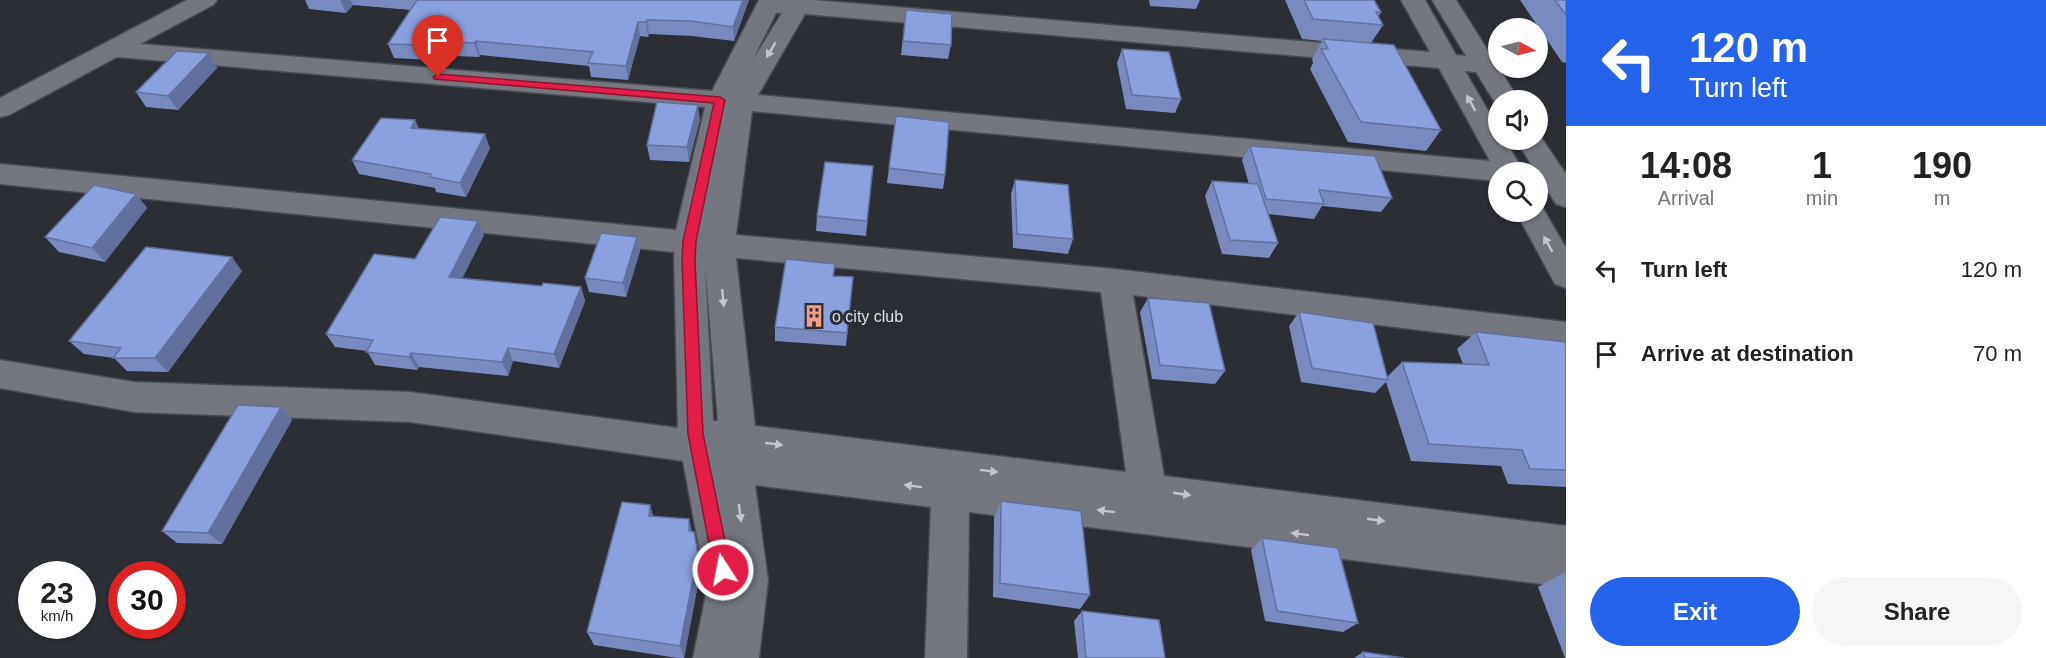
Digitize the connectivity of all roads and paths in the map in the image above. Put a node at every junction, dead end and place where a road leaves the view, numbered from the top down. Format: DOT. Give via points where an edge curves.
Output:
graph roads {
  1 [pos="184,0"];
  2 [pos="205,0"];
  3 [pos="1413,0"];
  4 [pos="1444,0"];
  5 [pos="792,3"];
  6 [pos="110,49"];
  7 [pos="1445,57"];
  8 [pos="1482,60"];
  9 [pos="1500,90"];
  10 [pos="0,94"];
  11 [pos="729,108"];
  12 [pos="0,109"];
  13 [pos="1536,150"];
  14 [pos="1504,162"];
  15 [pos="1488,170"];
  16 [pos="0,174"];
  17 [pos="1488,178"];
  18 [pos="1566,197"];
  19 [pos="1536,222"];
  20 [pos="704,253"];
  21 [pos="1566,276"];
  22 [pos="1117,290"];
  23 [pos="1566,335"];
  24 [pos="1566,354"];
  25 [pos="0,375"];
  26 [pos="697,440"];
  27 [pos="736,453"];
  28 [pos="951,479"];
  29 [pos="1147,490"];
  30 [pos="1566,545"];
  31 [pos="1566,568"];
  32 [pos="714,658"];
  33 [pos="738,658"];
  34 [pos="946,658"];
  1 -- 10 [label="street"];
  2 -- 6 [label="street"];
  3 -- 7 [label="street"];
  4 -- 8 [label="street"];
  5 -- 7 [label="street"];
  5 -- 11 [label="street"];
  6 -- 11 [label="street"];
  6 -- 12 [label="street"];
  7 -- 8 [label="street"];
  14 -- 7 [label="street, one-way"];
  8 -- 9 [label="street"];
  11 -- 15 [label="street"];
  11 -- 17 [label="street"];
  11 -- 20 [label="street"];
  13 -- 18 [label="street"];
  16 -- 20 [label="street"];
  21 -- 19 [label="street, one-way"];
  20 -- 22 [label="street"];
  20 -- 26 [label="street"];
  20 -- 27 [label="street, one-way"];
  22 -- 23 [label="street"];
  22 -- 24 [label="street"];
  22 -- 29 [label="street"];
  25 -- 26 [label="street" via="134,397 410,407"];
  26 -- 27 [label="street"];
  26 -- 32 [label="street" via="727,590"];
  27 -- 28 [label="street"];
  27 -- 33 [label="street, one-way" via="748,580"];
  28 -- 29 [label="street, one-way"];
  31 -- 28 [label="street, one-way"];
  28 -- 34 [label="street"];
  29 -- 30 [label="street, one-way"];
}
